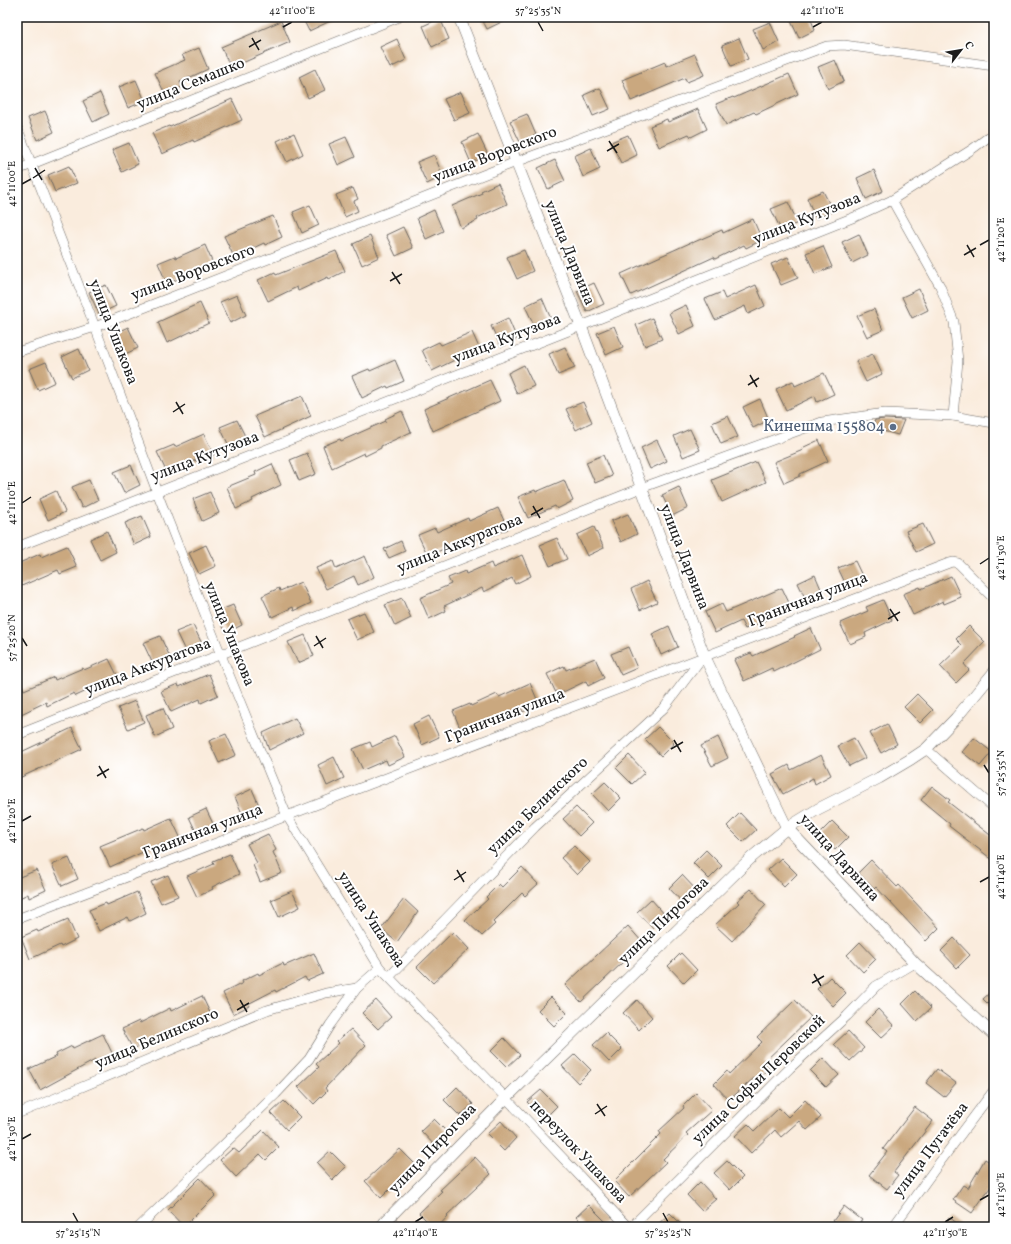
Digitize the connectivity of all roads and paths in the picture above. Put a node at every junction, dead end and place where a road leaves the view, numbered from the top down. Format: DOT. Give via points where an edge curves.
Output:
graph roads {
  1 [pos="399,17"];
  2 [pos="459,17"];
  3 [pos="994,66"];
  4 [pos="17,127"];
  5 [pos="994,133"];
  6 [pos="516,162"];
  7 [pos="31,164"];
  8 [pos="17,170"];
  9 [pos="892,200"];
  10 [pos="581,326"];
  11 [pos="96,327"];
  12 [pos="17,352"];
  13 [pos="953,416"];
  14 [pos="994,423"];
  15 [pos="641,488"];
  16 [pos="157,492"];
  17 [pos="17,547"];
  18 [pos="994,599"];
  19 [pos="221,655"];
  20 [pos="704,655"];
  21 [pos="994,672"];
  22 [pos="17,735"];
  23 [pos="926,750"];
  24 [pos="994,808"];
  25 [pos="287,816"];
  26 [pos="787,828"];
  27 [pos="17,919"];
  28 [pos="915,963"];
  29 [pos="380,968"];
  30 [pos="389,978"];
  31 [pos="357,988"];
  32 [pos="994,1035"];
  33 [pos="994,1090"];
  34 [pos="506,1098"];
  35 [pos="17,1114"];
  36 [pos="139,1227"];
  37 [pos="380,1227"];
  38 [pos="629,1227"];
  39 [pos="893,1227"];
  1 -- 7 [label="street, улица Семашко"];
  2 -- 6 [label="street, улица Дарвина"];
  3 -- 6 [label="street, улица Воровского" via="844,45 827,46"];
  4 -- 7 [label="street, улица Ушакова"];
  5 -- 9 [label="street, улица Кутузова"];
  6 -- 10 [label="street, улица Дарвина"];
  6 -- 11 [label="street, улица Воровского"];
  7 -- 8 [label="street, улица Семашко"];
  7 -- 11 [label="street, улица Ушакова"];
  9 -- 10 [label="street, улица Кутузова"];
  9 -- 13 [label="street" via="940,286 954,322 958,361"];
  10 -- 15 [label="street, улица Дарвина"];
  10 -- 16 [label="street, улица Кутузова"];
  11 -- 12 [label="street, улица Воровского"];
  11 -- 16 [label="street, улица Ушакова"];
  13 -- 14 [label="street, улица Аккуратова"];
  13 -- 15 [label="street, улица Аккуратова" via="885,413 822,422"];
  15 -- 19 [label="street, улица Аккуратова"];
  15 -- 20 [label="street, улица Дарвина"];
  16 -- 17 [label="street, улица Кутузова"];
  16 -- 19 [label="street, улица Ушакова"];
  18 -- 20 [label="street, Граничная улица" via="958,563 949,562"];
  19 -- 22 [label="street, улица Аккуратова"];
  19 -- 25 [label="street, улица Ушакова"];
  20 -- 25 [label="street, Граничная улица"];
  20 -- 26 [label="street, улица Дарвина"];
  20 -- 30 [label="street, улица Белинского" via="664,708 535,827"];
  21 -- 23 [label="street, улица Пирогова"];
  23 -- 24 [label="street"];
  23 -- 26 [label="street, улица Пирогова"];
  25 -- 27 [label="street, Граничная улица"];
  25 -- 29 [label="street, улица Ушакова"];
  26 -- 28 [label="street, улица Дарвина"];
  26 -- 34 [label="street, улица Пирогова" via="752,857"];
  28 -- 32 [label="street, улица Дарвина"];
  28 -- 38 [label="street, улица Софьи Перовской" via="876,986"];
  29 -- 30 [label="street, улица Ушакова"];
  29 -- 31 [label="street"];
  30 -- 34 [label="street, улица Ушакова"];
  31 -- 35 [label="street, улица Белинского" via="326,993 267,1010"];
  31 -- 36 [label="street" via="309,1059"];
  33 -- 39 [label="street, улица Пугачёва"];
  34 -- 37 [label="street, улица Пирогова"];
  34 -- 38 [label="street, переулок Ушакова"];
}
